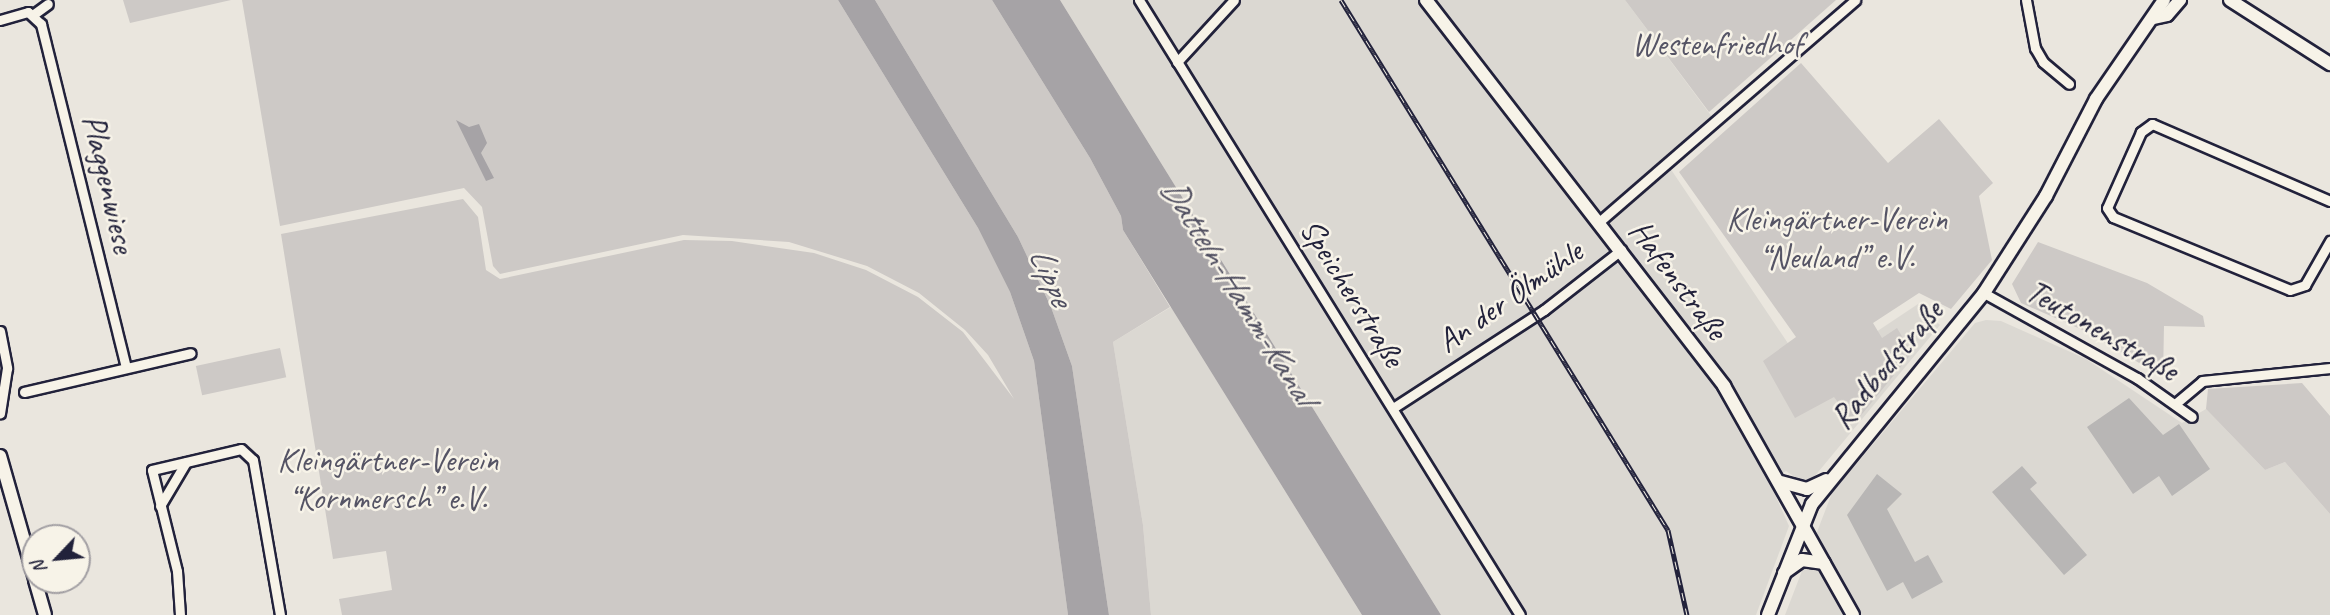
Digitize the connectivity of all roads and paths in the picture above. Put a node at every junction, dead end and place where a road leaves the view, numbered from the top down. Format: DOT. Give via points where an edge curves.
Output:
graph roads {
  1 [pos="1139,0"];
  2 [pos="1234,0"];
  3 [pos="1426,0"];
  4 [pos="1856,0"];
  5 [pos="2026,0"];
  6 [pos="2164,0"];
  7 [pos="2180,0"];
  8 [pos="2242,1"];
  9 [pos="48,4"];
  10 [pos="34,14"];
  11 [pos="2154,18"];
  12 [pos="0,20"];
  13 [pos="1177,62"];
  14 [pos="2330,64"];
  15 [pos="2069,84"];
  16 [pos="2330,201"];
  17 [pos="1599,222"];
  18 [pos="2329,247"];
  19 [pos="1621,250"];
  20 [pos="1984,293"];
  21 [pos="0,331"];
  22 [pos="191,353"];
  23 [pos="126,368"];
  24 [pos="2330,368"];
  25 [pos="6,380"];
  26 [pos="0,389"];
  27 [pos="24,392"];
  28 [pos="2175,404"];
  29 [pos="1393,408"];
  30 [pos="0,413"];
  31 [pos="2192,417"];
  32 [pos="0,456"];
  33 [pos="187,463"];
  34 [pos="1830,478"];
  35 [pos="1781,482"];
  36 [pos="160,506"];
  37 [pos="1802,520"];
  38 [pos="21,530"];
  39 [pos="1824,562"];
  40 [pos="1782,576"];
  41 [pos="39,594"];
  42 [pos="45,615"];
  43 [pos="180,615"];
  44 [pos="280,615"];
  45 [pos="1520,615"];
  46 [pos="1768,615"];
  47 [pos="1853,615"];
  1 -- 13 [label="street, Speicherstraße"];
  2 -- 13 [label="street"];
  3 -- 17 [label="main road, Hafenstraße"];
  4 -- 17 [label="street"];
  5 -- 15 [label="street" via="2035,48 2043,62"];
  6 -- 11 [label="main road, Radbodstraße"];
  7 -- 11 [label="main road, Radbodstraße" via="2167,15"];
  8 -- 14 [label="main road"];
  9 -- 10 [label="street"];
  10 -- 12 [label="street"];
  10 -- 23 [label="street, Plaggenwiese" via="51,58"];
  11 -- 20 [label="main road, Radbodstraße"];
  13 -- 29 [label="street, Speicherstraße"];
  16 -- 18 [label="street" via="2152,124 2141,132 2107,208 2113,217 2282,289 2305,285"];
  17 -- 19 [label="main road, Hafenstraße"];
  19 -- 29 [label="street, An der Ölmühle" via="1544,310"];
  19 -- 35 [label="main road, Hafenstraße" via="1724,386"];
  20 -- 28 [label="street, Teutonenstraße"];
  20 -- 34 [label="main road, Radbodstraße"];
  21 -- 25 [label="street"];
  22 -- 23 [label="street"];
  23 -- 27 [label="street"];
  24 -- 28 [label="street" via="2202,380"];
  25 -- 26 [label="street"];
  25 -- 30 [label="street"];
  28 -- 31 [label="street, Teutonenstraße"];
  29 -- 45 [label="street, Speicherstraße"];
  32 -- 38 [label="main road"];
  33 -- 36 [label="street"];
  33 -- 36 [label="street" via="152,470"];
  33 -- 44 [label="street" via="248,451"];
  34 -- 35 [label="main road" via="1807,489"];
  34 -- 37 [label="main road, Radbodstraße"];
  35 -- 37 [label="main road, Hafenstraße"];
  36 -- 43 [label="street" via="177,571"];
  37 -- 39 [label="main road, Hafenstraße"];
  37 -- 40 [label="main road, Radbodstraße"];
  39 -- 40 [label="main road" via="1802,560"];
  39 -- 47 [label="main road, Hafenstraße"];
  40 -- 46 [label="main road, Radbodstraße"];
  41 -- 42 [label="main road"];
}
